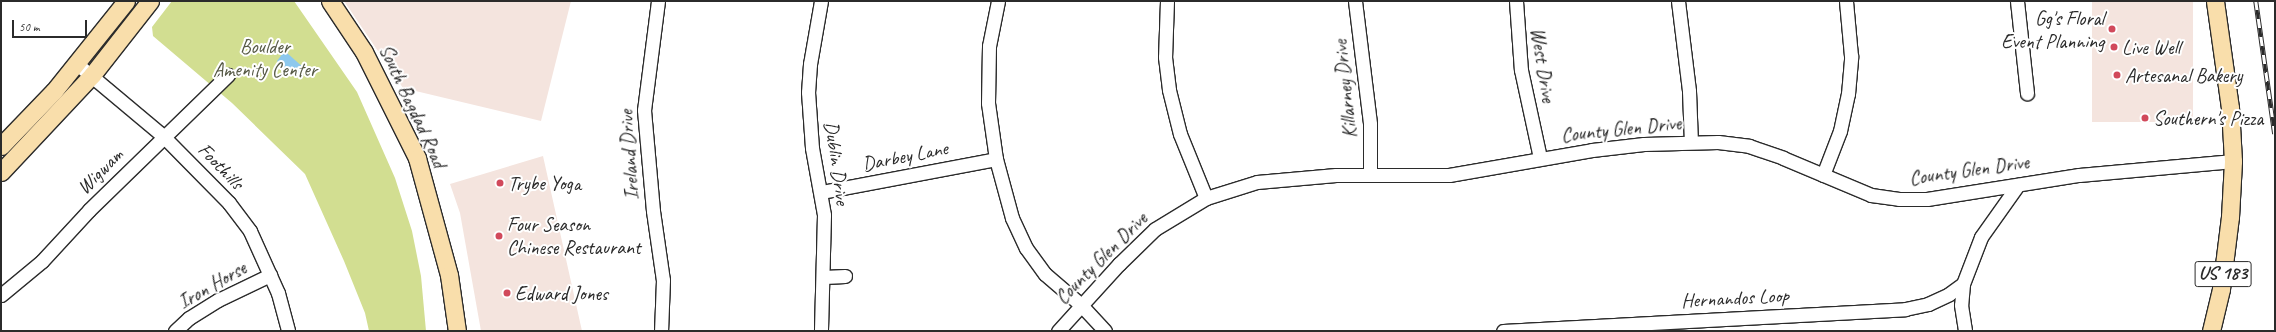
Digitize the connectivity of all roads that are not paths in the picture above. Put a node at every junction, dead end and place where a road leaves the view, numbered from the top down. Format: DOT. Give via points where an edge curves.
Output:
graph roads {
  1 [pos="126,1"];
  2 [pos="150,1"];
  3 [pos="330,1"];
  4 [pos="658,1"];
  5 [pos="821,1"];
  6 [pos="998,1"];
  7 [pos="1167,1"];
  8 [pos="1355,1"];
  9 [pos="1516,1"];
  10 [pos="1678,1"];
  11 [pos="1846,1"];
  12 [pos="2017,1"];
  13 [pos="2215,1"];
  14 [pos="77,64"];
  15 [pos="228,75"];
  16 [pos="92,76"];
  17 [pos="2028,93"];
  18 [pos="163,136"];
  19 [pos="1691,142"];
  20 [pos="1,146"];
  21 [pos="1540,158"];
  22 [pos="996,159"];
  23 [pos="2233,161"];
  24 [pos="1,172"];
  25 [pos="1370,174"];
  26 [pos="1823,175"];
  27 [pos="2018,185"];
  28 [pos="822,192"];
  29 [pos="1206,198"];
  30 [pos="270,275"];
  31 [pos="845,276"];
  32 [pos="824,277"];
  33 [pos="1963,284"];
  34 [pos="1,295"];
  35 [pos="1081,305"];
  36 [pos="175,331"];
  37 [pos="288,331"];
  38 [pos="456,331"];
  39 [pos="661,331"];
  40 [pos="821,331"];
  41 [pos="1058,331"];
  42 [pos="1105,331"];
  43 [pos="1503,331"];
  44 [pos="1965,331"];
  45 [pos="2212,331"];
  1 -- 14 [label="main road"];
  2 -- 16 [label="main road"];
  3 -- 38 [label="main road, South Bagdad Road" via="364,52 417,158 449,275"];
  4 -- 39 [label="street, Ireland Drive" via="644,110 662,280"];
  5 -- 28 [label="street, Dublin Drive" via="808,92 812,148"];
  6 -- 22 [label="street" via="991,27 987,65 988,104"];
  7 -- 29 [label="street" via="1166,57 1171,101 1189,160"];
  8 -- 25 [label="street, Killarney Drive" via="1370,124"];
  9 -- 21 [label="street, West Drive" via="1521,70"];
  10 -- 19 [label="street" via="1689,91"];
  11 -- 26 [label="street" via="1851,56 1848,94 1840,131"];
  12 -- 17 [label="street"];
  13 -- 23 [label="main road, US 183" via="2230,108"];
  14 -- 16 [label="street, Foothills"];
  14 -- 20 [label="main road"];
  15 -- 18 [label="street, Wigwam"];
  16 -- 18 [label="street, Foothills"];
  16 -- 24 [label="main road"];
  18 -- 30 [label="street, Foothills" via="229,203 250,231"];
  18 -- 34 [label="street, Wigwam" via="42,262"];
  19 -- 21 [label="street, County Glen Drive" via="1592,150"];
  19 -- 26 [label="street, County Glen Drive" via="1731,142 1750,146"];
  21 -- 25 [label="street, County Glen Drive" via="1449,175"];
  22 -- 28 [label="street, Darbey Lane"];
  22 -- 35 [label="street" via="1012,218 1026,248 1045,274"];
  23 -- 27 [label="street, County Glen Drive" via="2131,168"];
  23 -- 45 [label="main road, US 183" via="2226,253"];
  25 -- 29 [label="street, County Glen Drive" via="1257,182"];
  26 -- 27 [label="street, County Glen Drive" via="1858,191 1899,199 1962,195"];
  27 -- 33 [label="street" via="1981,237"];
  28 -- 32 [label="street, Dublin Drive" via="826,238"];
  29 -- 35 [label="street, County Glen Drive" via="1175,215 1147,236"];
  30 -- 36 [label="street, Iron Horse" via="218,300 189,318"];
  30 -- 37 [label="street, Foothills" via="278,293"];
  31 -- 32 [label="street"];
  32 -- 40 [label="street, Dublin Drive"];
  33 -- 43 [label="street, Hernandos Loop" via="1938,300 1905,308"];
  33 -- 44 [label="street" via="1961,305"];
  35 -- 41 [label="street, County Glen Drive"];
  35 -- 42 [label="street"];
}
